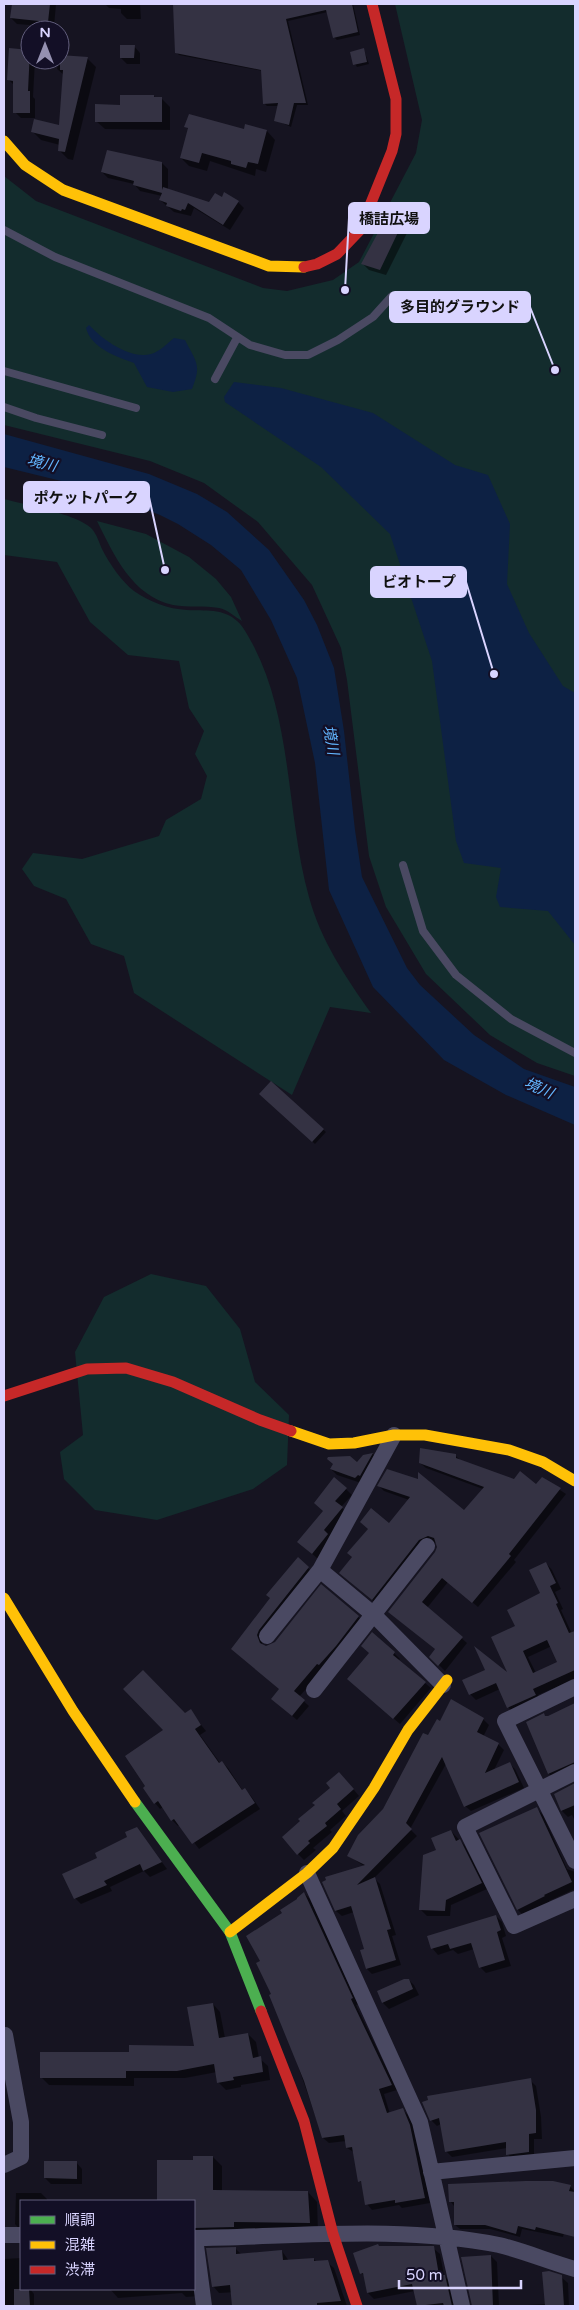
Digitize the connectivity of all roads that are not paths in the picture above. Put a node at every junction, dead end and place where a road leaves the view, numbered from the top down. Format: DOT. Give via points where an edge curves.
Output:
graph roads {
  1 [pos="372,4"];
  2 [pos="4,141"];
  3 [pos="4,230"];
  4 [pos="392,296"];
  5 [pos="237,338"];
  6 [pos="4,371"];
  7 [pos="215,379"];
  8 [pos="4,407"];
  9 [pos="136,408"];
  10 [pos="102,435"];
  11 [pos="403,865"];
  12 [pos="575,1053"];
  13 [pos="4,1396"];
  14 [pos="394,1435"];
  15 [pos="575,1481"];
  16 [pos="426,1546"];
  17 [pos="320,1570"];
  18 [pos="4,1598"];
  19 [pos="374,1615"];
  20 [pos="267,1636"];
  21 [pos="445,1682"];
  22 [pos="575,1687"];
  23 [pos="314,1690"];
  24 [pos="575,1772"];
  25 [pos="540,1790"];
  26 [pos="574,1857"];
  27 [pos="307,1873"];
  28 [pos="575,1899"];
  29 [pos="230,1932"];
  30 [pos="5,2036"];
  31 [pos="575,2158"];
  32 [pos="4,2165"];
  33 [pos="431,2172"];
  34 [pos="333,2234"];
  35 [pos="4,2235"];
  36 [pos="20,2235"];
  37 [pos="195,2238"];
  38 [pos="448,2238"];
  39 [pos="575,2270"];
  40 [pos="204,2306"];
  41 [pos="357,2306"];
  42 [pos="462,2306"];
  1 -- 2 [label="street" via="396,99 396,134 360,230 337,254 317,264 299,268 269,266 63,190 25,166"];
  3 -- 5 [label="lane" via="55,257 209,318"];
  4 -- 5 [label="lane" via="373,317 308,355 285,355"];
  5 -- 7 [label="lane"];
  6 -- 9 [label="lane"];
  8 -- 10 [label="lane"];
  11 -- 12 [label="lane" via="423,931 456,975 511,1019"];
  13 -- 14 [label="street" via="87,1368 126,1368 173,1382 260,1420 329,1444"];
  14 -- 15 [label="street" via="424,1435 509,1450 543,1462"];
  14 -- 17 [label="street"];
  16 -- 19 [label="street"];
  17 -- 19 [label="street"];
  17 -- 20 [label="street"];
  18 -- 29 [label="street" via="73,1711 160,1838"];
  19 -- 21 [label="street"];
  19 -- 23 [label="street"];
  21 -- 27 [label="street" via="408,1730 333,1848"];
  22 -- 25 [label="street" via="504,1721"];
  24 -- 25 [label="street"];
  25 -- 26 [label="street"];
  25 -- 28 [label="street" via="465,1827 514,1926"];
  27 -- 29 [label="street"];
  27 -- 33 [label="street" via="420,2122"];
  29 -- 34 [label="street" via="304,2121"];
  30 -- 32 [label="street" via="21,2122 20,2157"];
  31 -- 33 [label="street"];
  33 -- 38 [label="street"];
  34 -- 37 [label="street"];
  34 -- 38 [label="street"];
  34 -- 41 [label="street"];
  35 -- 36 [label="street"];
  37 -- 40 [label="street"];
  38 -- 39 [label="street" via="500,2246"];
  38 -- 42 [label="street"];
}
